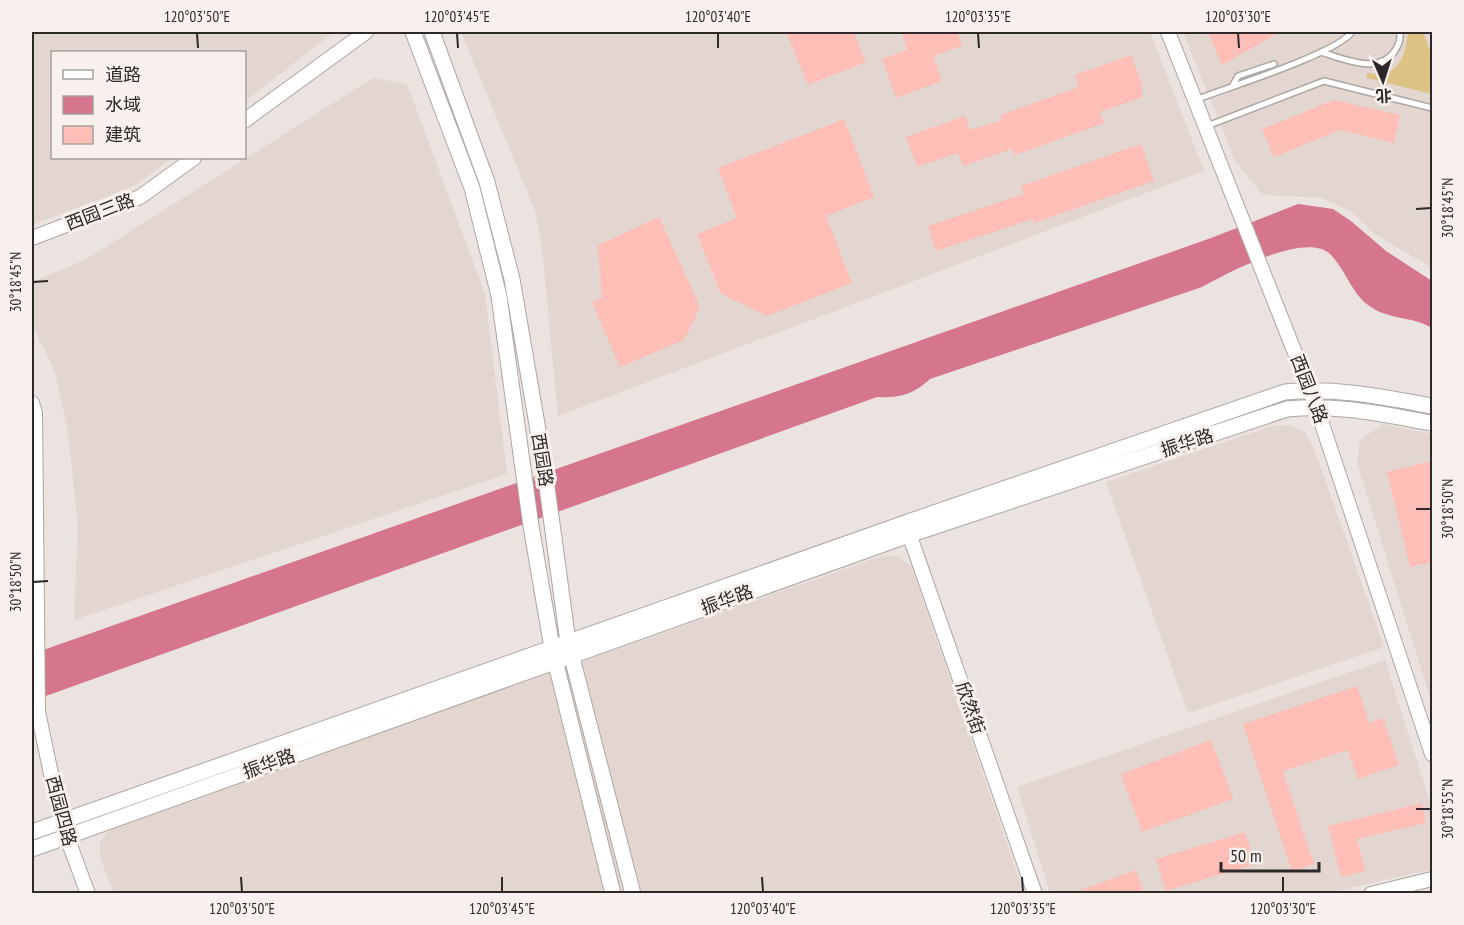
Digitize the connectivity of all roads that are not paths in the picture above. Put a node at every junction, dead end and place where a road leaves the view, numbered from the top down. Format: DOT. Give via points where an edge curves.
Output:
graph roads {
  1 [pos="366,32"];
  2 [pos="413,32"];
  3 [pos="432,32"];
  4 [pos="1167,32"];
  5 [pos="1352,32"];
  6 [pos="1400,32"];
  7 [pos="1321,52"];
  8 [pos="1274,64"];
  9 [pos="1233,86"];
  10 [pos="1195,100"];
  11 [pos="1432,108"];
  12 [pos="246,120"];
  13 [pos="1206,126"];
  14 [pos="193,159"];
  15 [pos="32,238"];
  16 [pos="1310,390"];
  17 [pos="32,403"];
  18 [pos="1316,406"];
  19 [pos="1432,406"];
  20 [pos="1432,423"];
  21 [pos="907,529"];
  22 [pos="570,649"];
  23 [pos="554,655"];
  24 [pos="1432,754"];
  25 [pos="61,821"];
  26 [pos="32,832"];
  27 [pos="66,836"];
  28 [pos="32,849"];
  29 [pos="1432,879"];
  30 [pos="88,894"];
  31 [pos="613,894"];
  32 [pos="633,894"];
  33 [pos="1035,894"];
  34 [pos="1371,894"];
  1 -- 12 [label="street"];
  2 -- 23 [label="main road, 西园路" via="472,188 499,296 531,526"];
  3 -- 22 [label="main road, 西园路" via="487,182 512,279"];
  4 -- 10 [label="street, 西园八路"];
  5 -- 7 [label="lane"];
  6 -- 7 [label="lane" via="1400,42 1384,62 1370,64"];
  7 -- 9 [label="lane"];
  8 -- 9 [label="lane" via="1238,76"];
  9 -- 10 [label="lane"];
  10 -- 13 [label="street, 西园八路"];
  11 -- 13 [label="lane" via="1324,81"];
  13 -- 16 [label="street, 西园八路"];
  14 -- 15 [label="street, 西园三路" via="140,197"];
  16 -- 18 [label="street, 西园八路"];
  16 -- 19 [label="main road, 振华路" via="1349,392"];
  16 -- 21 [label="main road, 振华路" via="1285,392"];
  17 -- 25 [label="street, 西园四路" via="38,712"];
  18 -- 20 [label="main road, 振华路"];
  18 -- 21 [label="main road, 振华路" via="1287,409"];
  18 -- 24 [label="street, 西园八路"];
  21 -- 22 [label="main road, 振华路"];
  21 -- 33 [label="street, 欣然街"];
  22 -- 23 [label="main road, 振华路"];
  22 -- 32 [label="main road, 西园路"];
  23 -- 25 [label="main road, 振华路"];
  23 -- 27 [label="main road, 振华路"];
  23 -- 31 [label="main road, 西园路"];
  25 -- 26 [label="main road, 振华路"];
  25 -- 27 [label="street, 西园四路"];
  27 -- 28 [label="main road, 振华路"];
  27 -- 30 [label="street, 西园四路"];
  29 -- 34 [label="street"];
}
